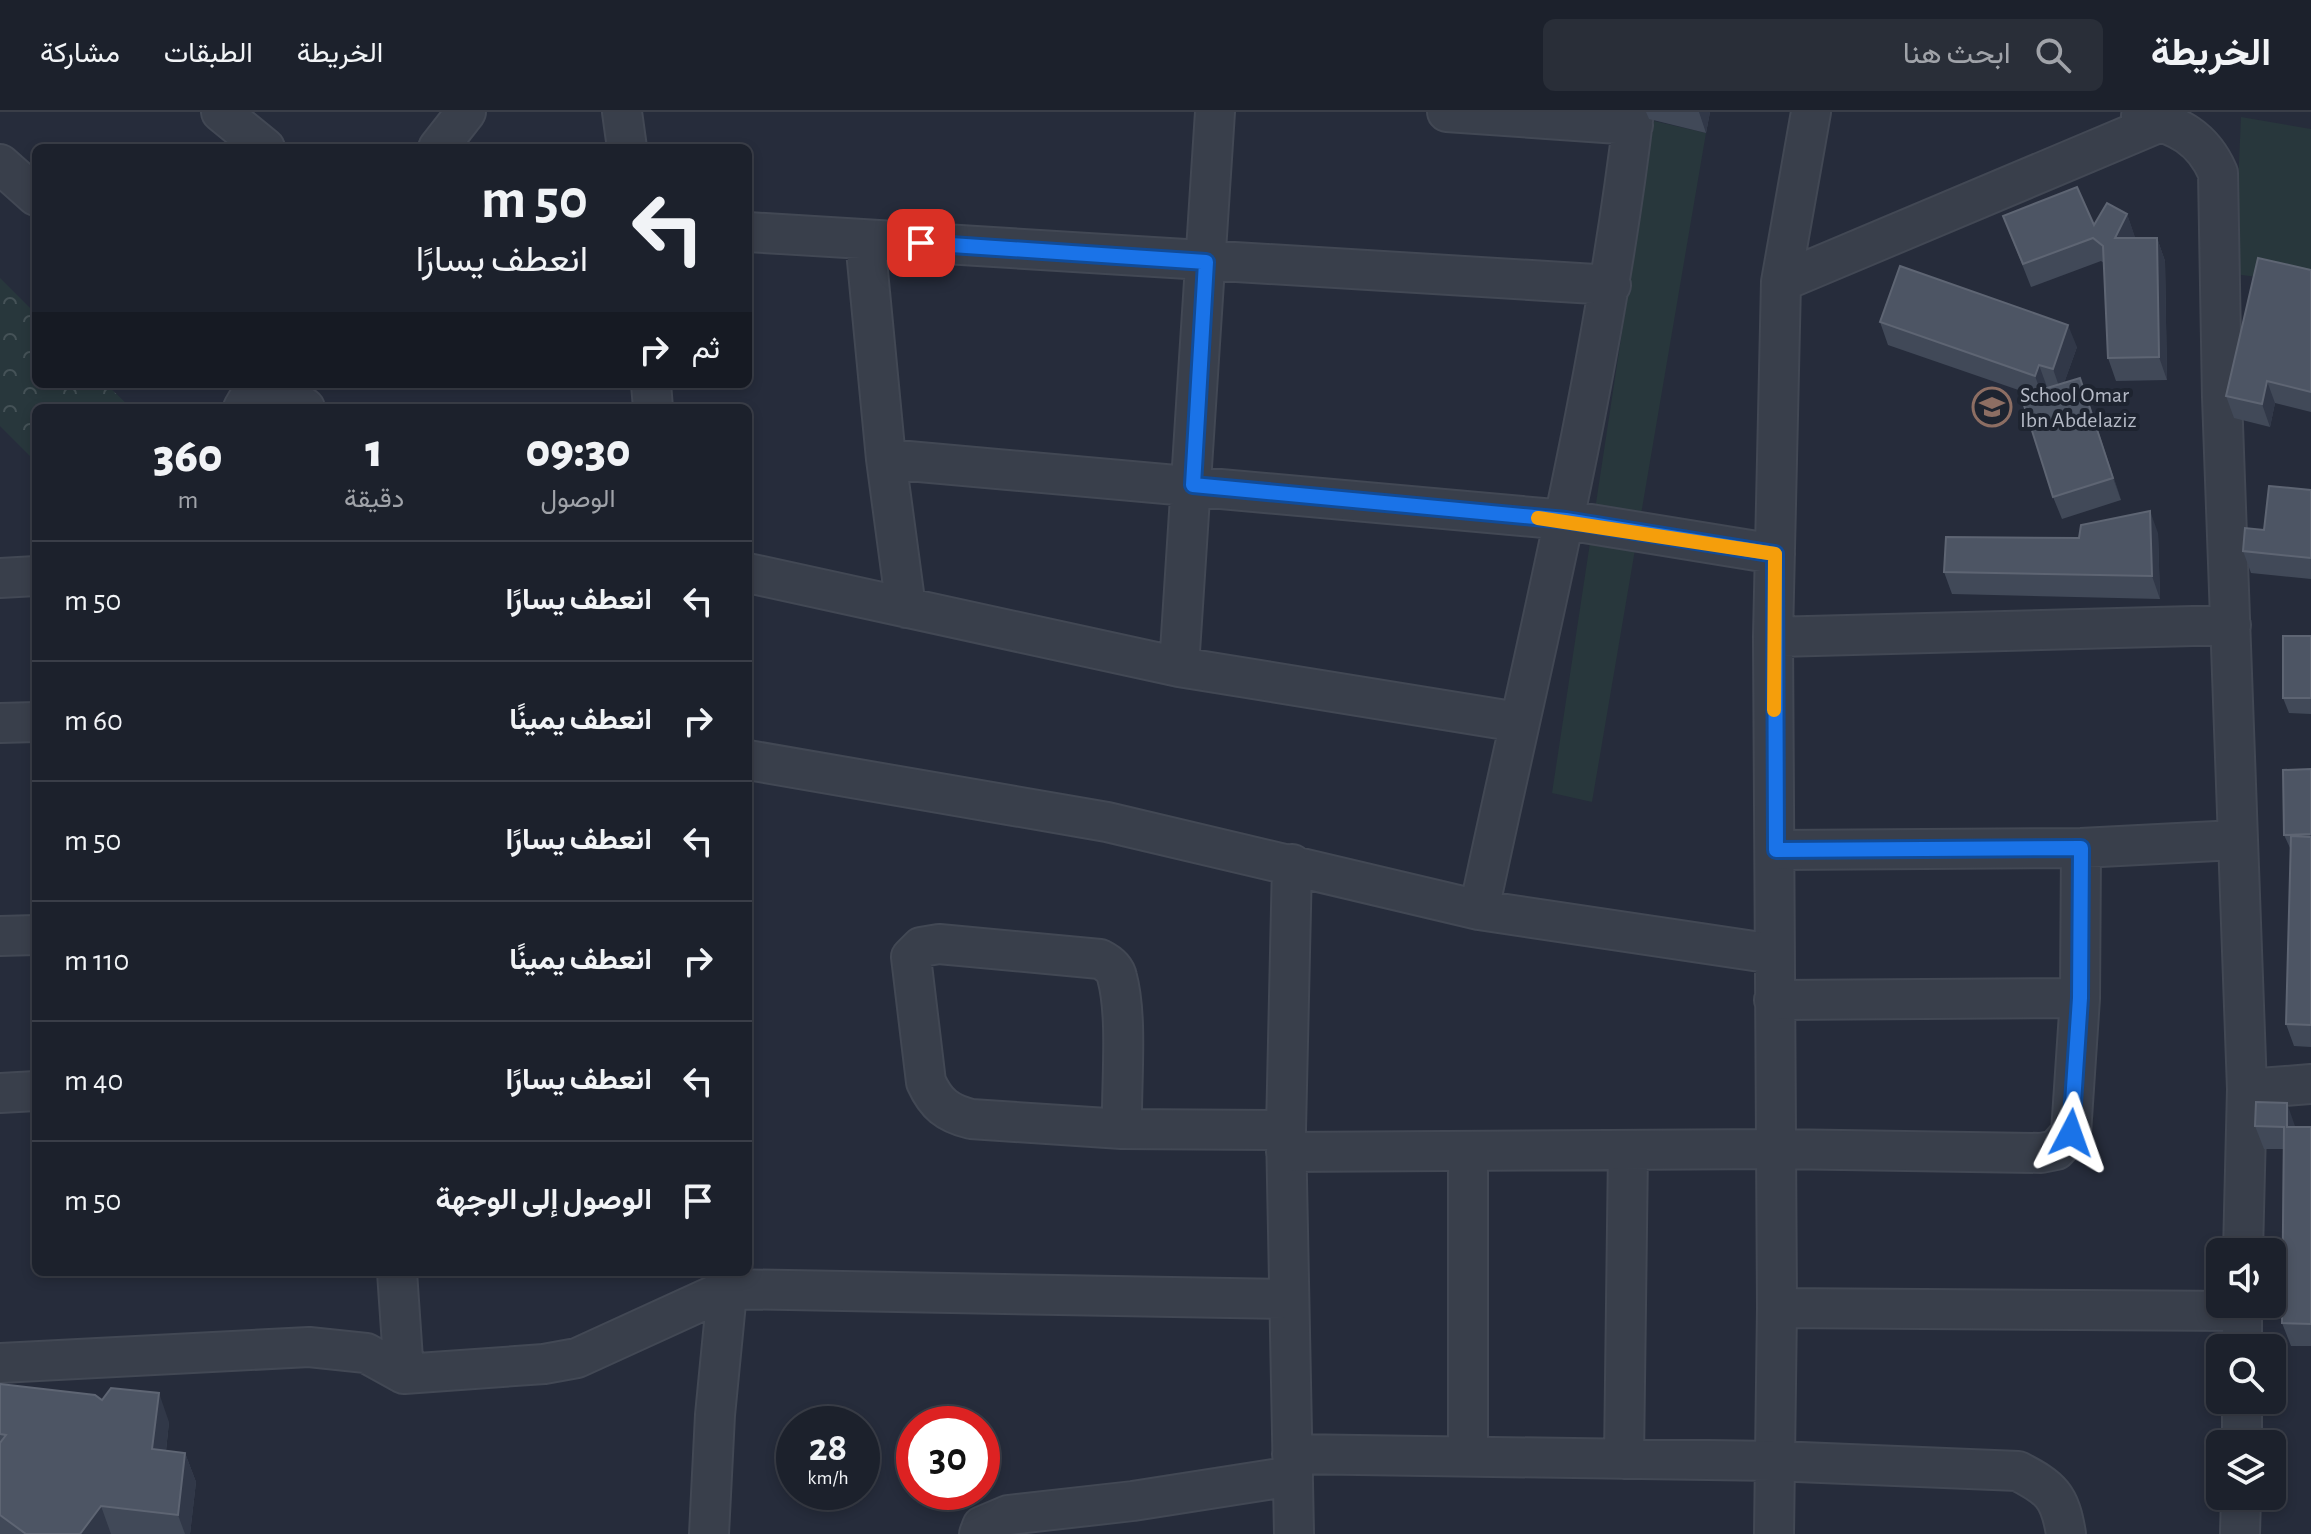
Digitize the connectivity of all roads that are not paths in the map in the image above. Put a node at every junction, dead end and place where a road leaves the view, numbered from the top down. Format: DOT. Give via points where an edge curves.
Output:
graph roads {
  1 [pos="221,112"];
  2 [pos="622,112"];
  3 [pos="1215,112"];
  4 [pos="1447,112"];
  5 [pos="1811,112"];
  6 [pos="2125,112"];
  7 [pos="1633,118"];
  8 [pos="2163,121"];
  9 [pos="260,144"];
  10 [pos="626,144"];
  11 [pos="0,164"];
  12 [pos="32,192"];
  13 [pos="752,232"];
  14 [pos="865,240"];
  15 [pos="1206,262"];
  16 [pos="1781,282"];
  17 [pos="1611,285"];
  18 [pos="277,388"];
  19 [pos="299,404"];
  20 [pos="886,459"];
  21 [pos="1193,485"];
  22 [pos="1566,520"];
  23 [pos="1775,554"];
  24 [pos="752,574"];
  25 [pos="32,576"];
  26 [pos="0,578"];
  27 [pos="906,608"];
  28 [pos="2231,625"];
  29 [pos="1773,637"];
  30 [pos="1179,667"];
  31 [pos="32,722"];
  32 [pos="1518,722"];
  33 [pos="0,723"];
  34 [pos="752,761"];
  35 [pos="2236,840"];
  36 [pos="2081,848"];
  37 [pos="1776,850"];
  38 [pos="1292,864"];
  39 [pos="1479,910"];
  40 [pos="32,935"];
  41 [pos="0,936"];
  42 [pos="1774,954"];
  43 [pos="2080,998"];
  44 [pos="1774,1000"];
  45 [pos="2311,1084"];
  46 [pos="2247,1089"];
  47 [pos="32,1091"];
  48 [pos="0,1093"];
  49 [pos="1122,1129"];
  50 [pos="1286,1141"];
  51 [pos="1774,1149"];
  52 [pos="1628,1150"];
  53 [pos="1468,1153"];
  54 [pos="2243,1238"];
  55 [pos="397,1276"];
  56 [pos="729,1280"];
  57 [pos="1288,1299"];
  58 [pos="2206,1307"];
  59 [pos="1777,1308"];
  60 [pos="0,1363"];
  61 [pos="404,1374"];
  62 [pos="1468,1455"];
  63 [pos="1624,1459"];
  64 [pos="1775,1461"];
  65 [pos="1292,1465"];
  66 [pos="2241,1510"];
  67 [pos="1133,1517"];
  68 [pos="709,1534"];
  69 [pos="979,1534"];
  70 [pos="1294,1534"];
  71 [pos="1774,1534"];
  72 [pos="2066,1534"];
  73 [pos="2240,1534"];
  1 -- 9 [label="street"];
  2 -- 10 [label="street"];
  3 -- 15 [label="street"];
  4 -- 7 [label="street"];
  5 -- 16 [label="street"];
  6 -- 8 [label="street"];
  7 -- 17 [label="street"];
  8 -- 16 [label="street"];
  8 -- 28 [label="street" via="2191,134 2209,151 2218,173"];
  11 -- 12 [label="street"];
  13 -- 14 [label="street"];
  14 -- 15 [label="street"];
  14 -- 20 [label="street"];
  15 -- 17 [label="street"];
  15 -- 21 [label="street"];
  16 -- 23 [label="street"];
  17 -- 22 [label="street"];
  18 -- 19 [label="street"];
  20 -- 21 [label="street"];
  20 -- 27 [label="street"];
  21 -- 22 [label="street"];
  21 -- 30 [label="street"];
  22 -- 23 [label="street"];
  22 -- 32 [label="street"];
  23 -- 29 [label="street"];
  24 -- 27 [label="street"];
  25 -- 26 [label="street"];
  27 -- 30 [label="street"];
  28 -- 29 [label="street"];
  28 -- 35 [label="street"];
  29 -- 37 [label="street"];
  30 -- 32 [label="street"];
  31 -- 33 [label="street"];
  32 -- 39 [label="street"];
  34 -- 38 [label="street" via="1107,822"];
  35 -- 36 [label="street"];
  35 -- 46 [label="street"];
  36 -- 37 [label="street"];
  36 -- 43 [label="street"];
  37 -- 42 [label="street"];
  38 -- 39 [label="street"];
  38 -- 50 [label="street"];
  39 -- 42 [label="street"];
  40 -- 41 [label="street"];
  42 -- 44 [label="street"];
  43 -- 44 [label="street"];
  43 -- 51 [label="street" via="2071,1133 2056,1150"];
  44 -- 51 [label="street"];
  45 -- 46 [label="street"];
  46 -- 54 [label="street"];
  47 -- 48 [label="street"];
  49 -- 49 [label="street" via="1120,1003 1117,974 1110,965 1100,959 939,944 921,947 911,957 926,1082 942,1107 971,1119"];
  49 -- 50 [label="street"];
  50 -- 53 [label="street"];
  50 -- 57 [label="street"];
  51 -- 52 [label="street"];
  51 -- 59 [label="street"];
  52 -- 53 [label="street"];
  52 -- 63 [label="street"];
  53 -- 62 [label="street"];
  55 -- 61 [label="street"];
  56 -- 57 [label="street"];
  56 -- 61 [label="street" via="577,1358"];
  56 -- 68 [label="street"];
  57 -- 65 [label="street"];
  58 -- 59 [label="street"];
  59 -- 64 [label="street"];
  60 -- 61 [label="street" via="339,1348 366,1353"];
  62 -- 63 [label="street"];
  62 -- 65 [label="street"];
  63 -- 64 [label="street"];
  64 -- 71 [label="street"];
  64 -- 72 [label="street" via="2018,1471 2050,1488"];
  65 -- 67 [label="street"];
  65 -- 70 [label="street"];
  66 -- 73 [label="street"];
  67 -- 69 [label="street" via="1008,1515 982,1526"];
}
